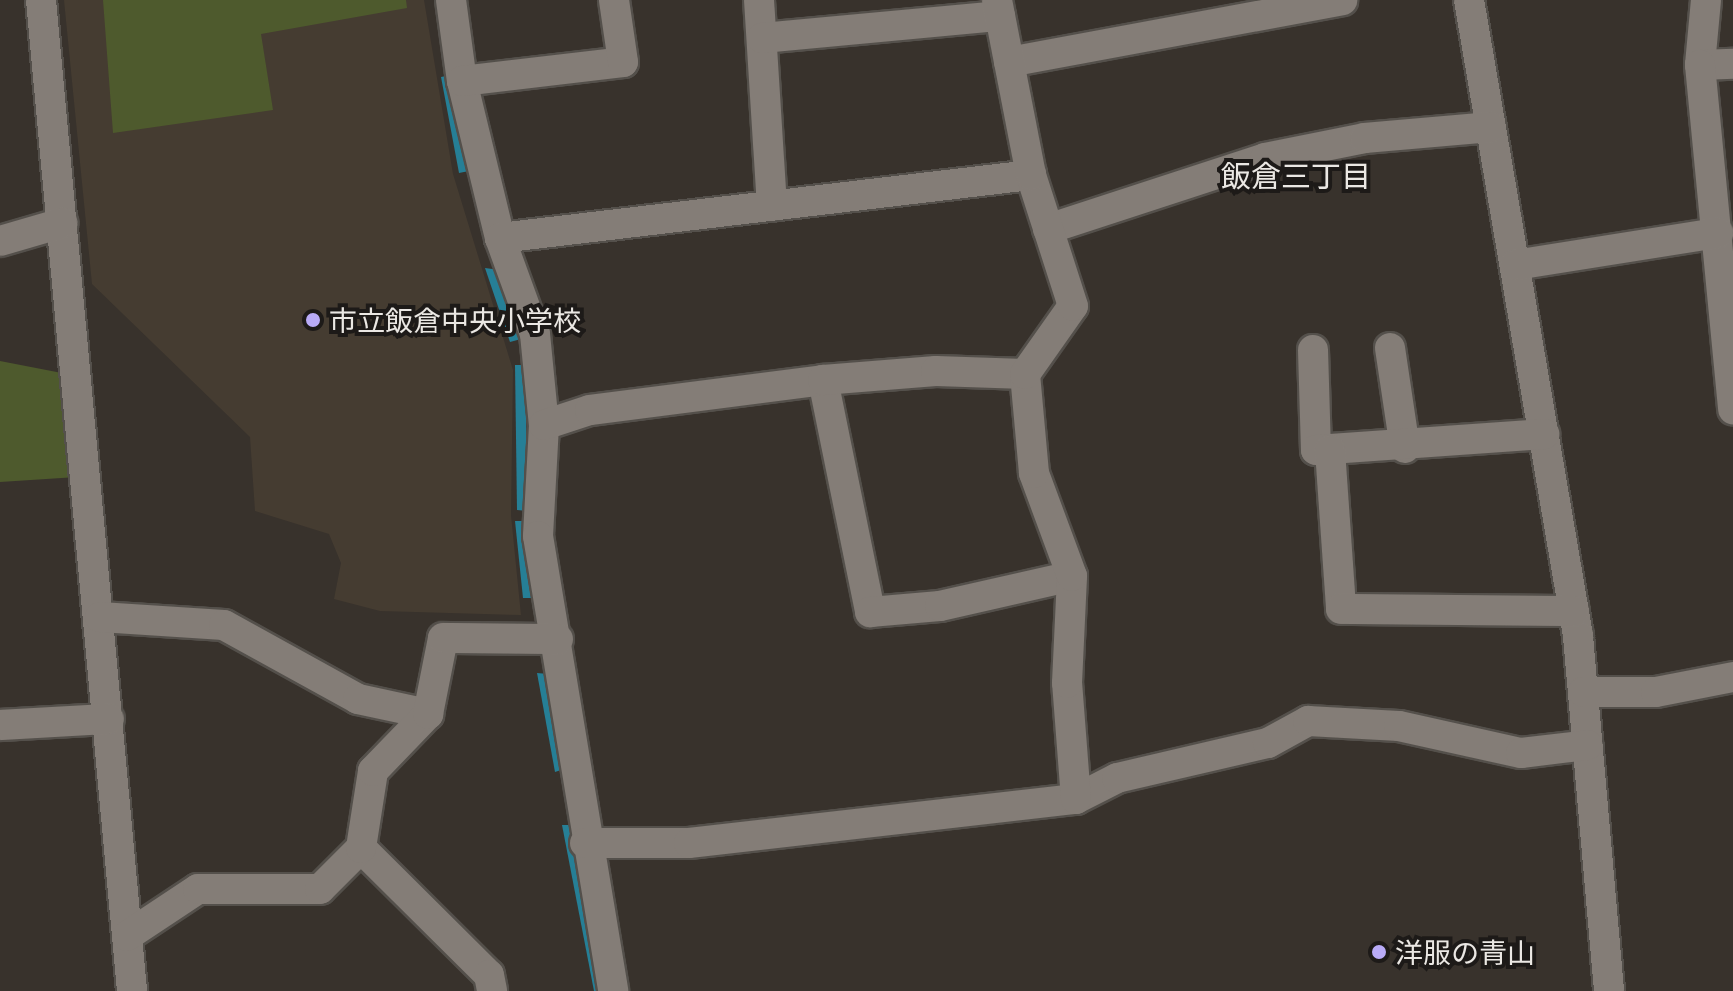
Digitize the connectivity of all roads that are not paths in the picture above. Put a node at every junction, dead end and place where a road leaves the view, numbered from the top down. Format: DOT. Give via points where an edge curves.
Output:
graph roads {
  1 [pos="41,0"];
  2 [pos="451,0"];
  3 [pos="614,0"];
  4 [pos="759,0"];
  5 [pos="1342,0"];
  6 [pos="1469,0"];
  7 [pos="1706,0"];
  8 [pos="998,8"];
  9 [pos="762,38"];
  10 [pos="1009,62"];
  11 [pos="1733,64"];
  12 [pos="1700,65"];
  13 [pos="462,81"];
  14 [pos="1491,127"];
  15 [pos="1031,175"];
  16 [pos="772,206"];
  17 [pos="62,223"];
  18 [pos="1048,229"];
  19 [pos="1718,233"];
  20 [pos="500,238"];
  21 [pos="0,241"];
  22 [pos="1515,265"];
  23 [pos="1731,342"];
  24 [pos="1390,348"];
  25 [pos="1313,350"];
  26 [pos="1025,374"];
  27 [pos="823,380"];
  28 [pos="1733,409"];
  29 [pos="544,425"];
  30 [pos="1544,434"];
  31 [pos="1405,448"];
  32 [pos="1330,450"];
  33 [pos="1072,576"];
  34 [pos="1574,611"];
  35 [pos="100,617"];
  36 [pos="558,639"];
  37 [pos="1733,677"];
  38 [pos="1583,692"];
  39 [pos="428,714"];
  40 [pos="109,719"];
  41 [pos="0,725"];
  42 [pos="1588,745"];
  43 [pos="1076,799"];
  44 [pos="585,843"];
  45 [pos="361,848"];
  46 [pos="127,936"];
  47 [pos="132,991"];
  48 [pos="492,991"];
  49 [pos="613,991"];
  50 [pos="1609,991"];
  1 -- 17 [label="street"];
  2 -- 13 [label="street"];
  3 -- 13 [label="street" via="623,62"];
  4 -- 9 [label="street"];
  5 -- 10 [label="street"];
  6 -- 14 [label="street"];
  7 -- 12 [label="street"];
  8 -- 9 [label="street"];
  8 -- 10 [label="street"];
  9 -- 16 [label="street"];
  10 -- 15 [label="street"];
  11 -- 12 [label="street"];
  12 -- 19 [label="street"];
  13 -- 20 [label="street"];
  14 -- 18 [label="street" via="1365,138 1265,158"];
  14 -- 22 [label="street"];
  15 -- 16 [label="street"];
  15 -- 18 [label="street"];
  16 -- 20 [label="street"];
  17 -- 21 [label="street"];
  17 -- 35 [label="street"];
  18 -- 26 [label="street" via="1073,306"];
  19 -- 22 [label="street"];
  19 -- 23 [label="street"];
  20 -- 29 [label="street" via="535,334"];
  22 -- 30 [label="street"];
  23 -- 28 [label="street"];
  24 -- 31 [label="street"];
  25 -- 32 [label="street" via="1316,450"];
  26 -- 27 [label="street" via="936,371"];
  26 -- 33 [label="street" via="1034,473"];
  27 -- 29 [label="street" via="590,410"];
  27 -- 33 [label="street" via="870,612 940,606"];
  29 -- 36 [label="street" via="538,536"];
  30 -- 31 [label="street"];
  30 -- 34 [label="street"];
  31 -- 32 [label="street"];
  32 -- 34 [label="street" via="1341,609"];
  33 -- 43 [label="street" via="1067,683"];
  34 -- 38 [label="street"];
  35 -- 39 [label="street" via="224,625 358,699"];
  35 -- 40 [label="street"];
  36 -- 39 [label="street" via="443,638"];
  36 -- 44 [label="street"];
  37 -- 38 [label="street" via="1656,692"];
  38 -- 42 [label="street"];
  39 -- 45 [label="street" via="373,771"];
  40 -- 41 [label="street"];
  40 -- 46 [label="street"];
  42 -- 43 [label="street" via="1521,753 1399,726 1308,721 1268,743 1117,778"];
  42 -- 50 [label="street"];
  43 -- 44 [label="street" via="689,843"];
  44 -- 49 [label="street"];
  45 -- 46 [label="street" via="320,889 198,889"];
  45 -- 48 [label="street" via="489,975"];
  46 -- 47 [label="street"];
}
